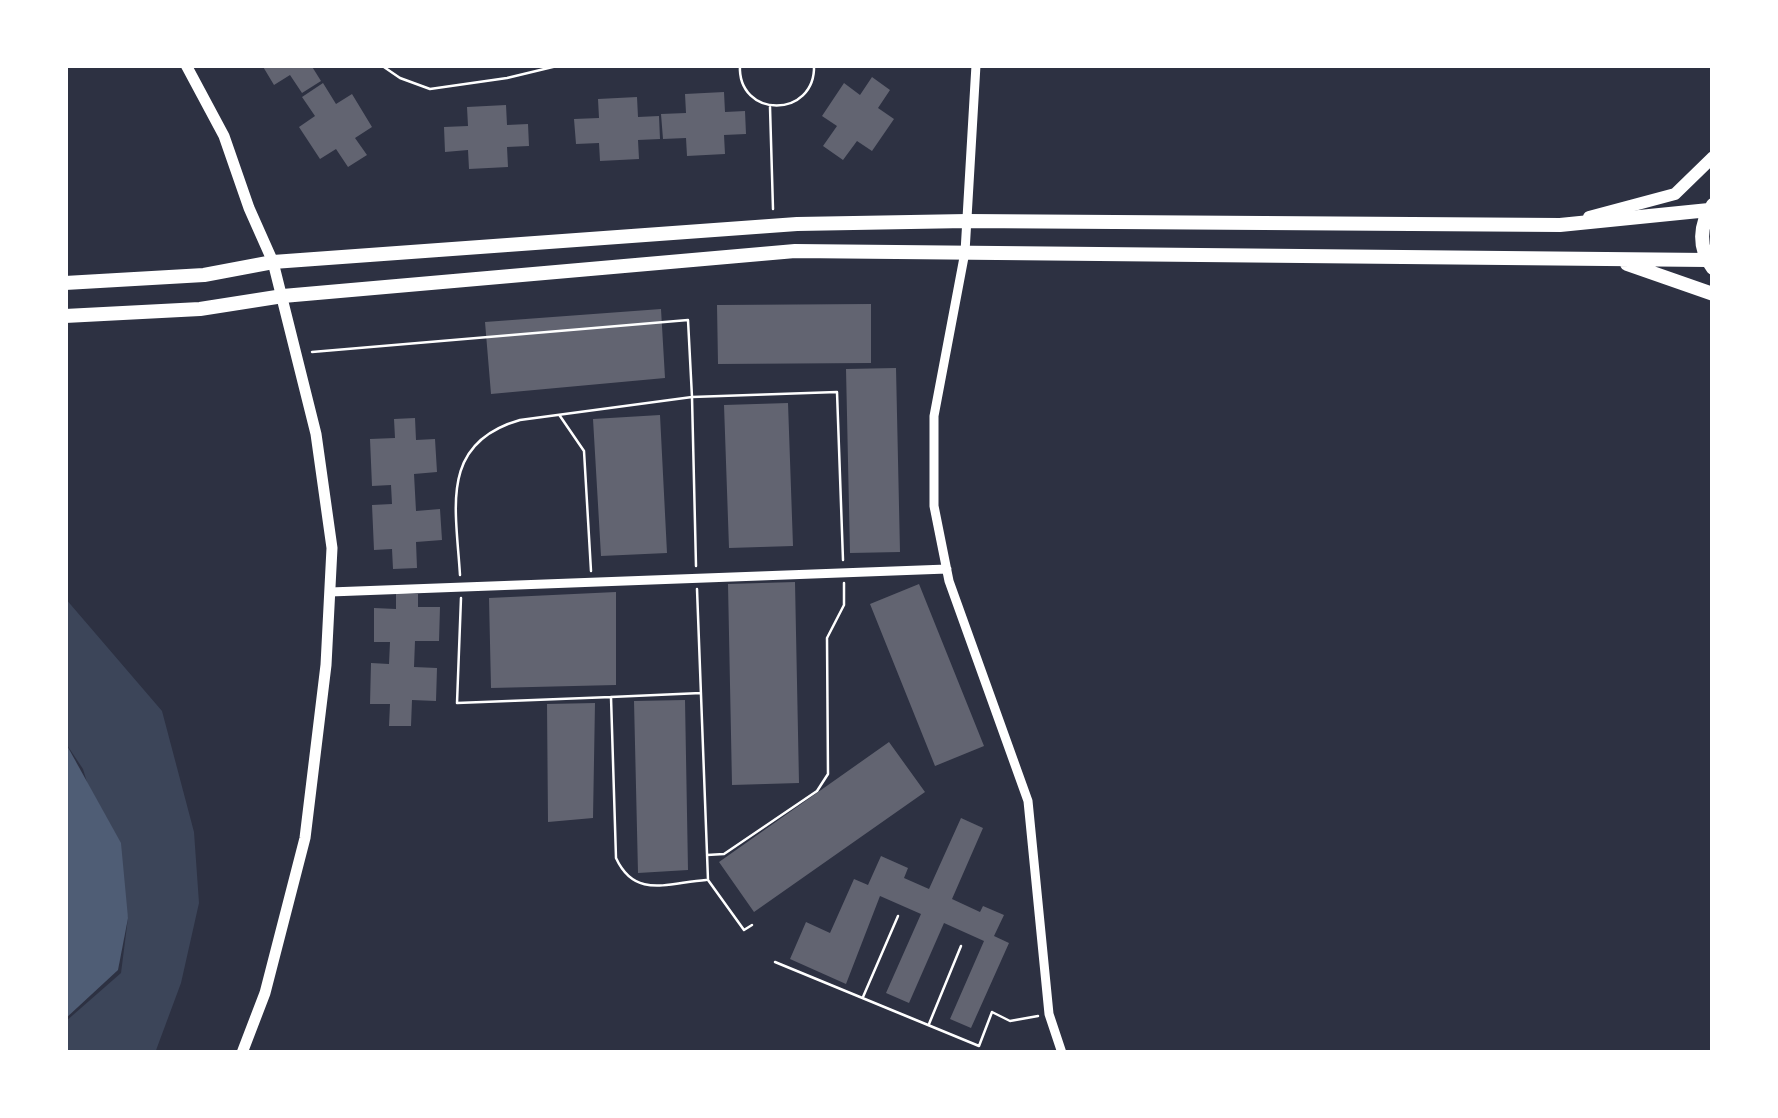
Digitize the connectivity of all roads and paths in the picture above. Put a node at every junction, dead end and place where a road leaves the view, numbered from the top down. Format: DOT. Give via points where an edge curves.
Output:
graph roads {
  1 [pos="186,65"];
  2 [pos="381,65"];
  3 [pos="561,65"];
  4 [pos="740,65"];
  5 [pos="814,65"];
  6 [pos="976,65"];
  7 [pos="770,107"];
  8 [pos="1713,156"];
  9 [pos="1711,207"];
  10 [pos="967,221"];
  11 [pos="1560,225"];
  12 [pos="773,226"];
  13 [pos="965,252"];
  14 [pos="1607,259"];
  15 [pos="273,262"];
  16 [pos="1710,264"];
  17 [pos="65,283"];
  18 [pos="1713,294"];
  19 [pos="283,296"];
  20 [pos="65,316"];
  21 [pos="297,353"];
  22 [pos="560,416"];
  23 [pos="947,569"];
  24 [pos="844,573"];
  25 [pos="592,582"];
  26 [pos="461,587"];
  27 [pos="330,592"];
  28 [pos="701,693"];
  29 [pos="611,697"];
  30 [pos="707,855"];
  31 [pos="708,880"];
  32 [pos="898,916"];
  33 [pos="961,946"];
  34 [pos="775,962"];
  35 [pos="862,998"];
  36 [pos="1049,1014"];
  37 [pos="929,1025"];
  38 [pos="242,1053"];
  39 [pos="1062,1053"];
  1 -- 15 [label="street" via="224,136"];
  2 -- 3 [label="path" via="430,89"];
  4 -- 7 [label="path" via="749,95"];
  5 -- 7 [label="path" via="804,95"];
  6 -- 10 [label="street"];
  7 -- 12 [label="path"];
  8 -- 11 [label="main road" via="1675,194"];
  9 -- 11 [label="main road"];
  9 -- 16 [label="main road" via="1702,226"];
  10 -- 11 [label="main road"];
  10 -- 12 [label="main road"];
  10 -- 13 [label="street"];
  12 -- 15 [label="main road"];
  13 -- 14 [label="main road"];
  13 -- 19 [label="main road" via="795,250"];
  13 -- 23 [label="street" via="934,416 934,506"];
  14 -- 16 [label="main road"];
  14 -- 18 [label="main road"];
  15 -- 17 [label="main road" via="204,274"];
  15 -- 19 [label="street"];
  19 -- 20 [label="main road" via="200,309"];
  19 -- 21 [label="street"];
  21 -- 22 [label="path" via="688,320 692,397"];
  21 -- 27 [label="street" via="327,510"];
  22 -- 25 [label="path" via="584,451"];
  22 -- 26 [label="path" via="497,426 462,463 455,489"];
  23 -- 24 [label="street"];
  23 -- 36 [label="street" via="1028,802"];
  24 -- 25 [label="street"];
  24 -- 30 [label="path" via="844,605 826,638 828,774 817,791 724,854"];
  25 -- 26 [label="street"];
  26 -- 27 [label="street"];
  26 -- 29 [label="path" via="458,703"];
  27 -- 38 [label="street" via="305,838"];
  28 -- 29 [label="path"];
  29 -- 31 [label="path" via="616,858 624,877 638,886"];
  32 -- 35 [label="path"];
  33 -- 37 [label="path"];
  34 -- 35 [label="path"];
  35 -- 37 [label="path"];
  36 -- 37 [label="path" via="1010,1021 992,1012 979,1046"];
  36 -- 39 [label="street"];
}
